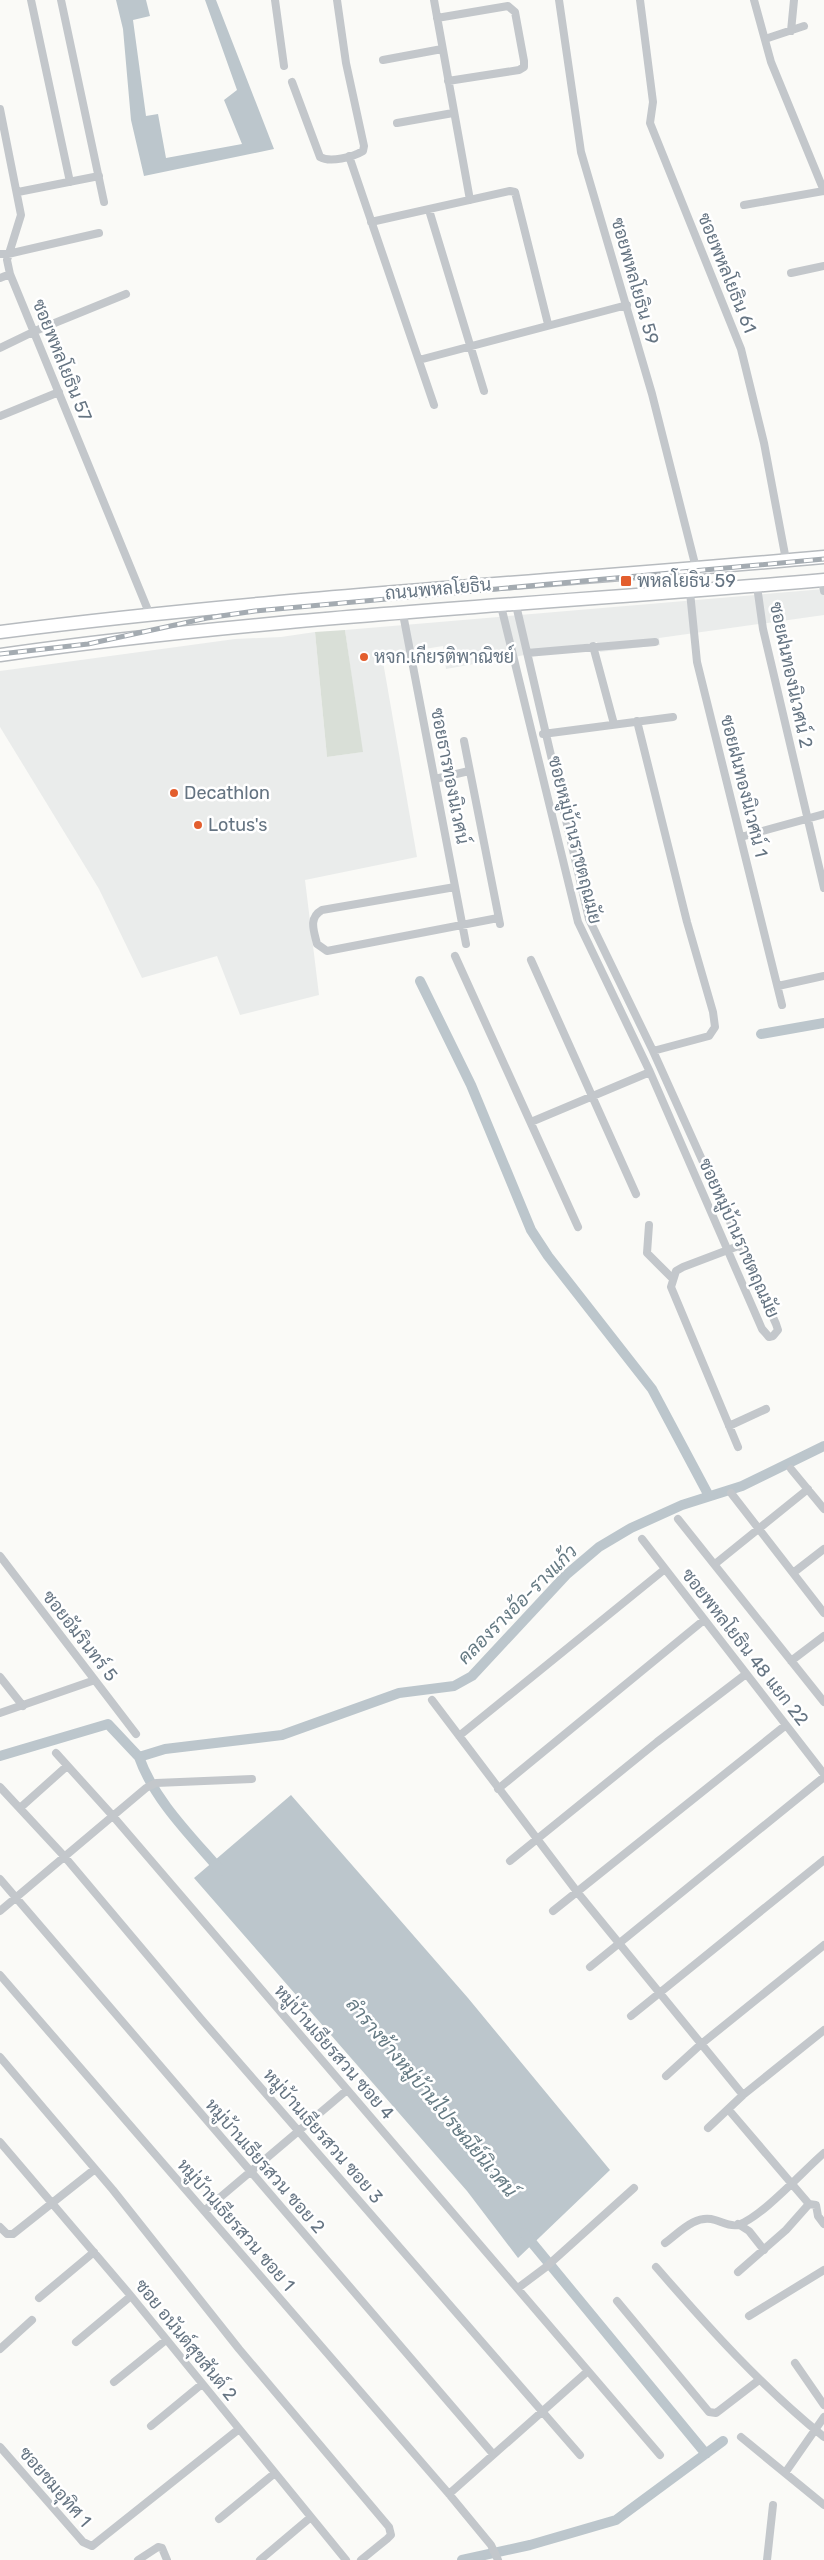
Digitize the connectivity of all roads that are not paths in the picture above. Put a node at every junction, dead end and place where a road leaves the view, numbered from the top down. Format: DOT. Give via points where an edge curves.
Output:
graph roads {
  1 [pos="31,0"];
  2 [pos="60,0"];
  3 [pos="275,0"];
  4 [pos="337,0"];
  5 [pos="434,0"];
  6 [pos="559,0"];
  7 [pos="640,0"];
  8 [pos="754,0"];
  9 [pos="794,0"];
  10 [pos="437,18"];
  11 [pos="804,26"];
  12 [pos="790,30"];
  13 [pos="765,39"];
  14 [pos="442,48"];
  15 [pos="383,60"];
  16 [pos="284,66"];
  17 [pos="448,81"];
  18 [pos="292,82"];
  19 [pos="0,108"];
  20 [pos="453,113"];
  21 [pos="1,119"];
  22 [pos="397,123"];
  23 [pos="349,156"];
  24 [pos="99,176"];
  25 [pos="70,182"];
  26 [pos="824,191"];
  27 [pos="18,192"];
  28 [pos="470,200"];
  29 [pos="104,202"];
  30 [pos="744,205"];
  31 [pos="430,210"];
  32 [pos="371,222"];
  33 [pos="99,233"];
  34 [pos="4,254"];
  35 [pos="824,266"];
  36 [pos="791,273"];
  37 [pos="10,274"];
  38 [pos="0,278"];
  39 [pos="126,294"];
  40 [pos="627,305"];
  41 [pos="548,324"];
  42 [pos="35,331"];
  43 [pos="470,346"];
  44 [pos="0,348"];
  45 [pos="419,360"];
  46 [pos="484,391"];
  47 [pos="59,392"];
  48 [pos="434,405"];
  49 [pos="0,416"];
  50 [pos="824,557"];
  51 [pos="786,560"];
  52 [pos="696,568"];
  53 [pos="823,583"];
  54 [pos="757,586"];
  55 [pos="690,592"];
  56 [pos="516,605"];
  57 [pos="501,606"];
  58 [pos="403,614"];
  59 [pos="150,615"];
  60 [pos="0,624"];
  61 [pos="53,625"];
  62 [pos="0,632"];
  63 [pos="654,642"];
  64 [pos="0,646"];
  65 [pos="54,646"];
  66 [pos="593,646"];
  67 [pos="527,653"];
  68 [pos="0,655"];
  69 [pos="673,717"];
  70 [pos="637,721"];
  71 [pos="614,724"];
  72 [pos="546,734"];
  73 [pos="534,735"];
  74 [pos="464,740"];
  75 [pos="469,771"];
  76 [pos="436,779"];
  77 [pos="824,814"];
  78 [pos="808,819"];
  79 [pos="741,837"];
  80 [pos="455,887"];
  81 [pos="824,888"];
  82 [pos="462,924"];
  83 [pos="466,944"];
  84 [pos="455,956"];
  85 [pos="531,960"];
  86 [pos="824,976"];
  87 [pos="778,986"];
  88 [pos="625,991"];
  89 [pos="614,995"];
  90 [pos="782,1005"];
  91 [pos="653,1051"];
  92 [pos="650,1072"];
  93 [pos="592,1096"];
  94 [pos="531,1122"];
  95 [pos="702,1159"];
  96 [pos="689,1164"];
  97 [pos="636,1194"];
  98 [pos="649,1225"];
  99 [pos="578,1227"];
  100 [pos="741,1245"];
  101 [pos="729,1249"];
  102 [pos="672,1278"];
  103 [pos="766,1409"];
  104 [pos="729,1426"];
  105 [pos="738,1447"];
  106 [pos="791,1469"];
  107 [pos="808,1489"];
  108 [pos="731,1493"];
  109 [pos="824,1509"];
  110 [pos="678,1518"];
  111 [pos="758,1528"];
  112 [pos="642,1539"];
  113 [pos="824,1548"];
  114 [pos="0,1556"];
  115 [pos="715,1564"];
  116 [pos="665,1569"];
  117 [pos="793,1573"];
  118 [pos="824,1613"];
  119 [pos="704,1620"];
  120 [pos="824,1636"];
  121 [pos="791,1661"];
  122 [pos="746,1674"];
  123 [pos="0,1677"];
  124 [pos="96,1680"];
  125 [pos="432,1700"];
  126 [pos="824,1702"];
  127 [pos="22,1706"];
  128 [pos="0,1713"];
  129 [pos="786,1724"];
  130 [pos="136,1734"];
  131 [pos="459,1736"];
  132 [pos="56,1753"];
  133 [pos="68,1766"];
  134 [pos="824,1776"];
  135 [pos="252,1779"];
  136 [pos="0,1787"];
  137 [pos="498,1789"];
  138 [pos="20,1808"];
  139 [pos="112,1815"];
  140 [pos="538,1840"];
  141 [pos="64,1856"];
  142 [pos="824,1860"];
  143 [pos="510,1861"];
  144 [pos="0,1879"];
  145 [pos="578,1892"];
  146 [pos="16,1898"];
  147 [pos="0,1911"];
  148 [pos="553,1912"];
  149 [pos="620,1943"];
  150 [pos="824,1945"];
  151 [pos="590,1967"];
  152 [pos="0,1975"];
  153 [pos="659,1994"];
  154 [pos="631,2016"];
  155 [pos="824,2032"];
  156 [pos="700,2045"];
  157 [pos="0,2057"];
  158 [pos="666,2076"];
  159 [pos="347,2090"];
  160 [pos="744,2095"];
  161 [pos="728,2109"];
  162 [pos="708,2128"];
  163 [pos="300,2132"];
  164 [pos="0,2142"];
  165 [pos="824,2153"];
  166 [pos="95,2169"];
  167 [pos="251,2173"];
  168 [pos="790,2183"];
  169 [pos="634,2188"];
  170 [pos="53,2204"];
  171 [pos="809,2204"];
  172 [pos="204,2211"];
  173 [pos="738,2224"];
  174 [pos="824,2224"];
  175 [pos="0,2228"];
  176 [pos="665,2243"];
  177 [pos="764,2250"];
  178 [pos="94,2252"];
  179 [pos="656,2267"];
  180 [pos="824,2270"];
  181 [pos="738,2272"];
  182 [pos="518,2288"];
  183 [pos="131,2296"];
  184 [pos="39,2298"];
  185 [pos="617,2301"];
  186 [pos="750,2316"];
  187 [pos="32,2320"];
  188 [pos="166,2340"];
  189 [pos="76,2342"];
  190 [pos="0,2349"];
  191 [pos="795,2362"];
  192 [pos="588,2371"];
  193 [pos="758,2380"];
  194 [pos="114,2382"];
  195 [pos="202,2384"];
  196 [pos="824,2404"];
  197 [pos="542,2411"];
  198 [pos="824,2417"];
  199 [pos="151,2426"];
  200 [pos="239,2429"];
  201 [pos="815,2430"];
  202 [pos="741,2437"];
  203 [pos="824,2437"];
  204 [pos="0,2447"];
  205 [pos="493,2454"];
  206 [pos="580,2454"];
  207 [pos="660,2455"];
  208 [pos="275,2473"];
  209 [pos="785,2473"];
  210 [pos="449,2494"];
  211 [pos="773,2505"];
  212 [pos="824,2505"];
  213 [pos="311,2518"];
  214 [pos="220,2519"];
  215 [pos="138,2560"];
  216 [pos="166,2560"];
  217 [pos="260,2560"];
  218 [pos="346,2560"];
  219 [pos="362,2560"];
  220 [pos="498,2560"];
  221 [pos="767,2560"];
  1 -- 25 [label="street"];
  2 -- 24 [label="street"];
  3 -- 16 [label="street"];
  4 -- 23 [label="street" via="346,63 364,146 361,153"];
  5 -- 10 [label="street"];
  6 -- 40 [label="street, ซอยพหลโยธิน 59" via="581,152"];
  7 -- 51 [label="street, ซอยพหลโยธิน 61" via="653,102 650,123 741,349 764,443"];
  8 -- 13 [label="street"];
  9 -- 12 [label="street"];
  10 -- 14 [label="street"];
  10 -- 17 [label="street" via="508,6 515,12 524,61 524,67 519,70"];
  11 -- 12 [label="street"];
  12 -- 13 [label="street"];
  13 -- 26 [label="street" via="771,62"];
  14 -- 15 [label="street"];
  14 -- 17 [label="street"];
  17 -- 20 [label="street"];
  18 -- 23 [label="street" via="320,157"];
  19 -- 21 [label="street, ซอยพหลโยธิน 57"];
  20 -- 22 [label="street"];
  20 -- 28 [label="street"];
  21 -- 27 [label="street, ซอยพหลโยธิน 57"];
  23 -- 32 [label="street"];
  24 -- 25 [label="street"];
  24 -- 29 [label="street"];
  25 -- 27 [label="street"];
  26 -- 30 [label="street"];
  27 -- 34 [label="street, ซอยพหลโยธิน 57" via="21,215"];
  28 -- 31 [label="street"];
  28 -- 41 [label="street" via="510,191 518,196"];
  31 -- 32 [label="street"];
  31 -- 43 [label="street"];
  32 -- 45 [label="street"];
  33 -- 34 [label="street"];
  34 -- 37 [label="street, ซอยพหลโยธิน 57"];
  35 -- 36 [label="street"];
  37 -- 38 [label="street"];
  37 -- 42 [label="street, ซอยพหลโยธิน 57"];
  39 -- 42 [label="street"];
  40 -- 41 [label="street"];
  40 -- 52 [label="street, ซอยพหลโยธิน 59"];
  41 -- 43 [label="street"];
  42 -- 44 [label="street"];
  42 -- 47 [label="street, ซอยพหลโยธิน 57"];
  43 -- 45 [label="street"];
  43 -- 46 [label="street"];
  45 -- 48 [label="street"];
  47 -- 49 [label="street"];
  47 -- 59 [label="street, ซอยพหลโยธิน 57"];
  50 -- 51 [label="main road, ถนนพหลโยธิน"];
  51 -- 52 [label="main road, ถนนพหลโยธิน"];
  52 -- 59 [label="main road, ถนนพหลโยธิน"];
  53 -- 54 [label="main road, ถนนพหลโยธิน"];
  54 -- 55 [label="main road, ถนนพหลโยธิน"];
  54 -- 78 [label="street, ซอยฝนทองนิเวศน์ 2" via="763,629"];
  55 -- 56 [label="main road, ถนนพหลโยธิน"];
  55 -- 79 [label="street, ซอยฝนทองนิเวศน์ 1" via="697,662"];
  56 -- 57 [label="main road, ถนนพหลโยธิน"];
  56 -- 67 [label="street, ซอยหมู่บ้านราชตฤณมัย"];
  57 -- 58 [label="main road, ถนนพหลโยธิน"];
  57 -- 73 [label="street, ซอยหมู่บ้านราชตฤณมัย"];
  58 -- 65 [label="main road, ถนนพหลโยธิน"];
  58 -- 76 [label="street, ซอยธารทองนิเวศน์"];
  59 -- 61 [label="main road, ถนนพหลโยธิน"];
  60 -- 61 [label="main road, ถนนพหลโยธิน"];
  61 -- 62 [label="main road, ถนนพหลโยธิน"];
  63 -- 66 [label="street"];
  64 -- 65 [label="main road, ถนนพหลโยธิน"];
  65 -- 68 [label="main road, ถนนพหลโยธิน"];
  66 -- 67 [label="street"];
  66 -- 71 [label="street"];
  67 -- 72 [label="street, ซอยหมู่บ้านราชตฤณมัย"];
  69 -- 70 [label="street"];
  70 -- 71 [label="street"];
  70 -- 91 [label="street" via="713,1012 714,1027 709,1036"];
  71 -- 72 [label="street"];
  72 -- 73 [label="street"];
  72 -- 88 [label="street, ซอยหมู่บ้านราชตฤณมัย" via="589,919"];
  73 -- 89 [label="street, ซอยหมู่บ้านราชตฤณมัย" via="574,911"];
  74 -- 75 [label="street"];
  75 -- 76 [label="street"];
  75 -- 82 [label="street" via="499,921"];
  76 -- 80 [label="street, ซอยธารทองนิเวศน์"];
  77 -- 78 [label="street"];
  78 -- 79 [label="street"];
  78 -- 81 [label="street, ซอยฝนทองนิเวศน์ 2"];
  79 -- 87 [label="street, ซอยฝนทองนิเวศน์ 1"];
  80 -- 82 [label="street, ซอยธารทองนิเวศน์"];
  80 -- 82 [label="street" via="322,910 312,924 317,944 327,951"];
  82 -- 83 [label="street, ซอยธารทองนิเวศน์"];
  84 -- 94 [label="street"];
  85 -- 93 [label="street"];
  86 -- 87 [label="street"];
  87 -- 90 [label="street, ซอยฝนทองนิเวศน์ 1"];
  88 -- 89 [label="street"];
  88 -- 91 [label="street, ซอยหมู่บ้านราชตฤณมัย"];
  89 -- 92 [label="street, ซอยหมู่บ้านราชตฤณมัย"];
  91 -- 95 [label="street, ซอยหมู่บ้านราชตฤณมัย"];
  92 -- 93 [label="street"];
  92 -- 96 [label="street, ซอยหมู่บ้านราชตฤณมัย"];
  93 -- 94 [label="street"];
  93 -- 97 [label="street"];
  94 -- 99 [label="street"];
  95 -- 96 [label="street"];
  95 -- 100 [label="street, ซอยหมู่บ้านราชตฤณมัย"];
  96 -- 101 [label="street, ซอยหมู่บ้านราชตฤณมัย"];
  98 -- 102 [label="street" via="647,1253"];
  100 -- 101 [label="street"];
  100 -- 101 [label="street, ซอยหมู่บ้านราชตฤณมัย" via="776,1324 778,1330 773,1336 769,1337 762,1329"];
  101 -- 102 [label="street" via="683,1267"];
  102 -- 104 [label="street" via="671,1287"];
  103 -- 104 [label="street"];
  104 -- 105 [label="street"];
  106 -- 107 [label="street"];
  107 -- 109 [label="street"];
  107 -- 111 [label="street"];
  108 -- 111 [label="street"];
  110 -- 115 [label="street"];
  111 -- 115 [label="street"];
  111 -- 117 [label="street"];
  112 -- 116 [label="street, ซอยพหลโยธิน 48 แยก 22"];
  113 -- 117 [label="street"];
  114 -- 124 [label="street, ซอยอัมรินทร์ 5"];
  115 -- 121 [label="street"];
  116 -- 119 [label="street, ซอยพหลโยธิน 48 แยก 22"];
  116 -- 131 [label="street"];
  117 -- 118 [label="street"];
  119 -- 122 [label="street, ซอยพหลโยธิน 48 แยก 22"];
  119 -- 137 [label="street"];
  120 -- 121 [label="street"];
  121 -- 126 [label="street"];
  122 -- 129 [label="street, ซอยพหลโยธิน 48 แยก 22"];
  122 -- 140 [label="street"];
  123 -- 127 [label="street"];
  124 -- 127 [label="street"];
  124 -- 130 [label="street, ซอยอัมรินทร์ 5"];
  125 -- 131 [label="street"];
  127 -- 128 [label="street"];
  129 -- 134 [label="street, ซอยพหลโยธิน 48 แยก 22"];
  129 -- 145 [label="street"];
  131 -- 137 [label="street"];
  132 -- 133 [label="street, หมู่บ้านเธียรสวน ซอย 4"];
  133 -- 138 [label="street"];
  133 -- 139 [label="street, หมู่บ้านเธียรสวน ซอย 4"];
  134 -- 149 [label="street"];
  135 -- 139 [label="street" via="156,1783"];
  136 -- 138 [label="street, หมู่บ้านเธียรสวน ซอย 3"];
  137 -- 140 [label="street"];
  138 -- 141 [label="street, หมู่บ้านเธียรสวน ซอย 3"];
  139 -- 141 [label="street"];
  139 -- 159 [label="street, หมู่บ้านเธียรสวน ซอย 4"];
  140 -- 143 [label="street"];
  140 -- 145 [label="street"];
  141 -- 146 [label="street"];
  141 -- 163 [label="street, หมู่บ้านเธียรสวน ซอย 3"];
  142 -- 153 [label="street"];
  144 -- 146 [label="street, หมู่บ้านเธียรสวน ซอย 2"];
  145 -- 148 [label="street"];
  145 -- 149 [label="street"];
  146 -- 147 [label="street"];
  146 -- 167 [label="street, หมู่บ้านเธียรสวน ซอย 2"];
  149 -- 151 [label="street"];
  149 -- 153 [label="street"];
  150 -- 156 [label="street"];
  152 -- 172 [label="street, หมู่บ้านเธียรสวน ซอย 1"];
  153 -- 154 [label="street"];
  153 -- 156 [label="street"];
  155 -- 160 [label="street"];
  156 -- 158 [label="street"];
  156 -- 160 [label="street"];
  157 -- 166 [label="street"];
  159 -- 163 [label="street"];
  159 -- 182 [label="street, หมู่บ้านเธียรสวน ซอย 4"];
  160 -- 161 [label="street"];
  161 -- 162 [label="street"];
  161 -- 168 [label="street"];
  163 -- 167 [label="street"];
  163 -- 197 [label="street, หมู่บ้านเธียรสวน ซอย 3"];
  164 -- 170 [label="street, ซอย อนันต์สุขสันต์ 2"];
  165 -- 168 [label="street"];
  166 -- 170 [label="street"];
  166 -- 219 [label="street" via="389,2527 391,2535 388,2539"];
  167 -- 172 [label="street"];
  167 -- 205 [label="street, หมู่บ้านเธียรสวน ซอย 2"];
  168 -- 171 [label="street"];
  168 -- 173 [label="street" via="754,2216"];
  169 -- 182 [label="street"];
  170 -- 175 [label="street" via="13,2234 7,2234"];
  170 -- 178 [label="street, ซอย อนันต์สุขสันต์ 2"];
  171 -- 174 [label="street" via="816,2205"];
  171 -- 177 [label="street"];
  172 -- 210 [label="street, หมู่บ้านเธียรสวน ซอย 1"];
  173 -- 176 [label="street" via="698,2219"];
  173 -- 177 [label="street" via="749,2231"];
  177 -- 181 [label="street"];
  178 -- 183 [label="street, ซอย อนันต์สุขสันต์ 2"];
  178 -- 184 [label="street"];
  179 -- 193 [label="street"];
  180 -- 186 [label="street"];
  182 -- 192 [label="street, หมู่บ้านเธียรสวน ซอย 4"];
  183 -- 188 [label="street, ซอย อนันต์สุขสันต์ 2"];
  183 -- 189 [label="street"];
  185 -- 193 [label="street" via="709,2412 716,2413"];
  187 -- 190 [label="street"];
  188 -- 194 [label="street"];
  188 -- 195 [label="street, ซอย อนันต์สุขสันต์ 2"];
  191 -- 196 [label="street"];
  192 -- 197 [label="street"];
  192 -- 207 [label="street, หมู่บ้านเธียรสวน ซอย 4"];
  193 -- 201 [label="street"];
  195 -- 199 [label="street"];
  195 -- 200 [label="street, ซอย อนันต์สุขสันต์ 2"];
  196 -- 198 [label="street"];
  197 -- 205 [label="street"];
  197 -- 206 [label="street, หมู่บ้านเธียรสวน ซอย 3"];
  198 -- 201 [label="street"];
  200 -- 204 [label="street, ซอยชมอุทิศ 1" via="98,2543 88,2546"];
  200 -- 208 [label="street, ซอย อนันต์สุขสันต์ 2"];
  201 -- 203 [label="street"];
  201 -- 209 [label="street"];
  202 -- 209 [label="street"];
  205 -- 210 [label="street"];
  208 -- 213 [label="street, ซอย อนันต์สุขสันต์ 2"];
  208 -- 214 [label="street"];
  209 -- 212 [label="street"];
  210 -- 220 [label="street, หมู่บ้านเธียรสวน ซอย 1" via="493,2548"];
  211 -- 221 [label="street"];
  213 -- 217 [label="street"];
  213 -- 218 [label="street, ซอย อนันต์สุขสันต์ 2"];
  215 -- 216 [label="street" via="158,2547 162,2548"];
}
